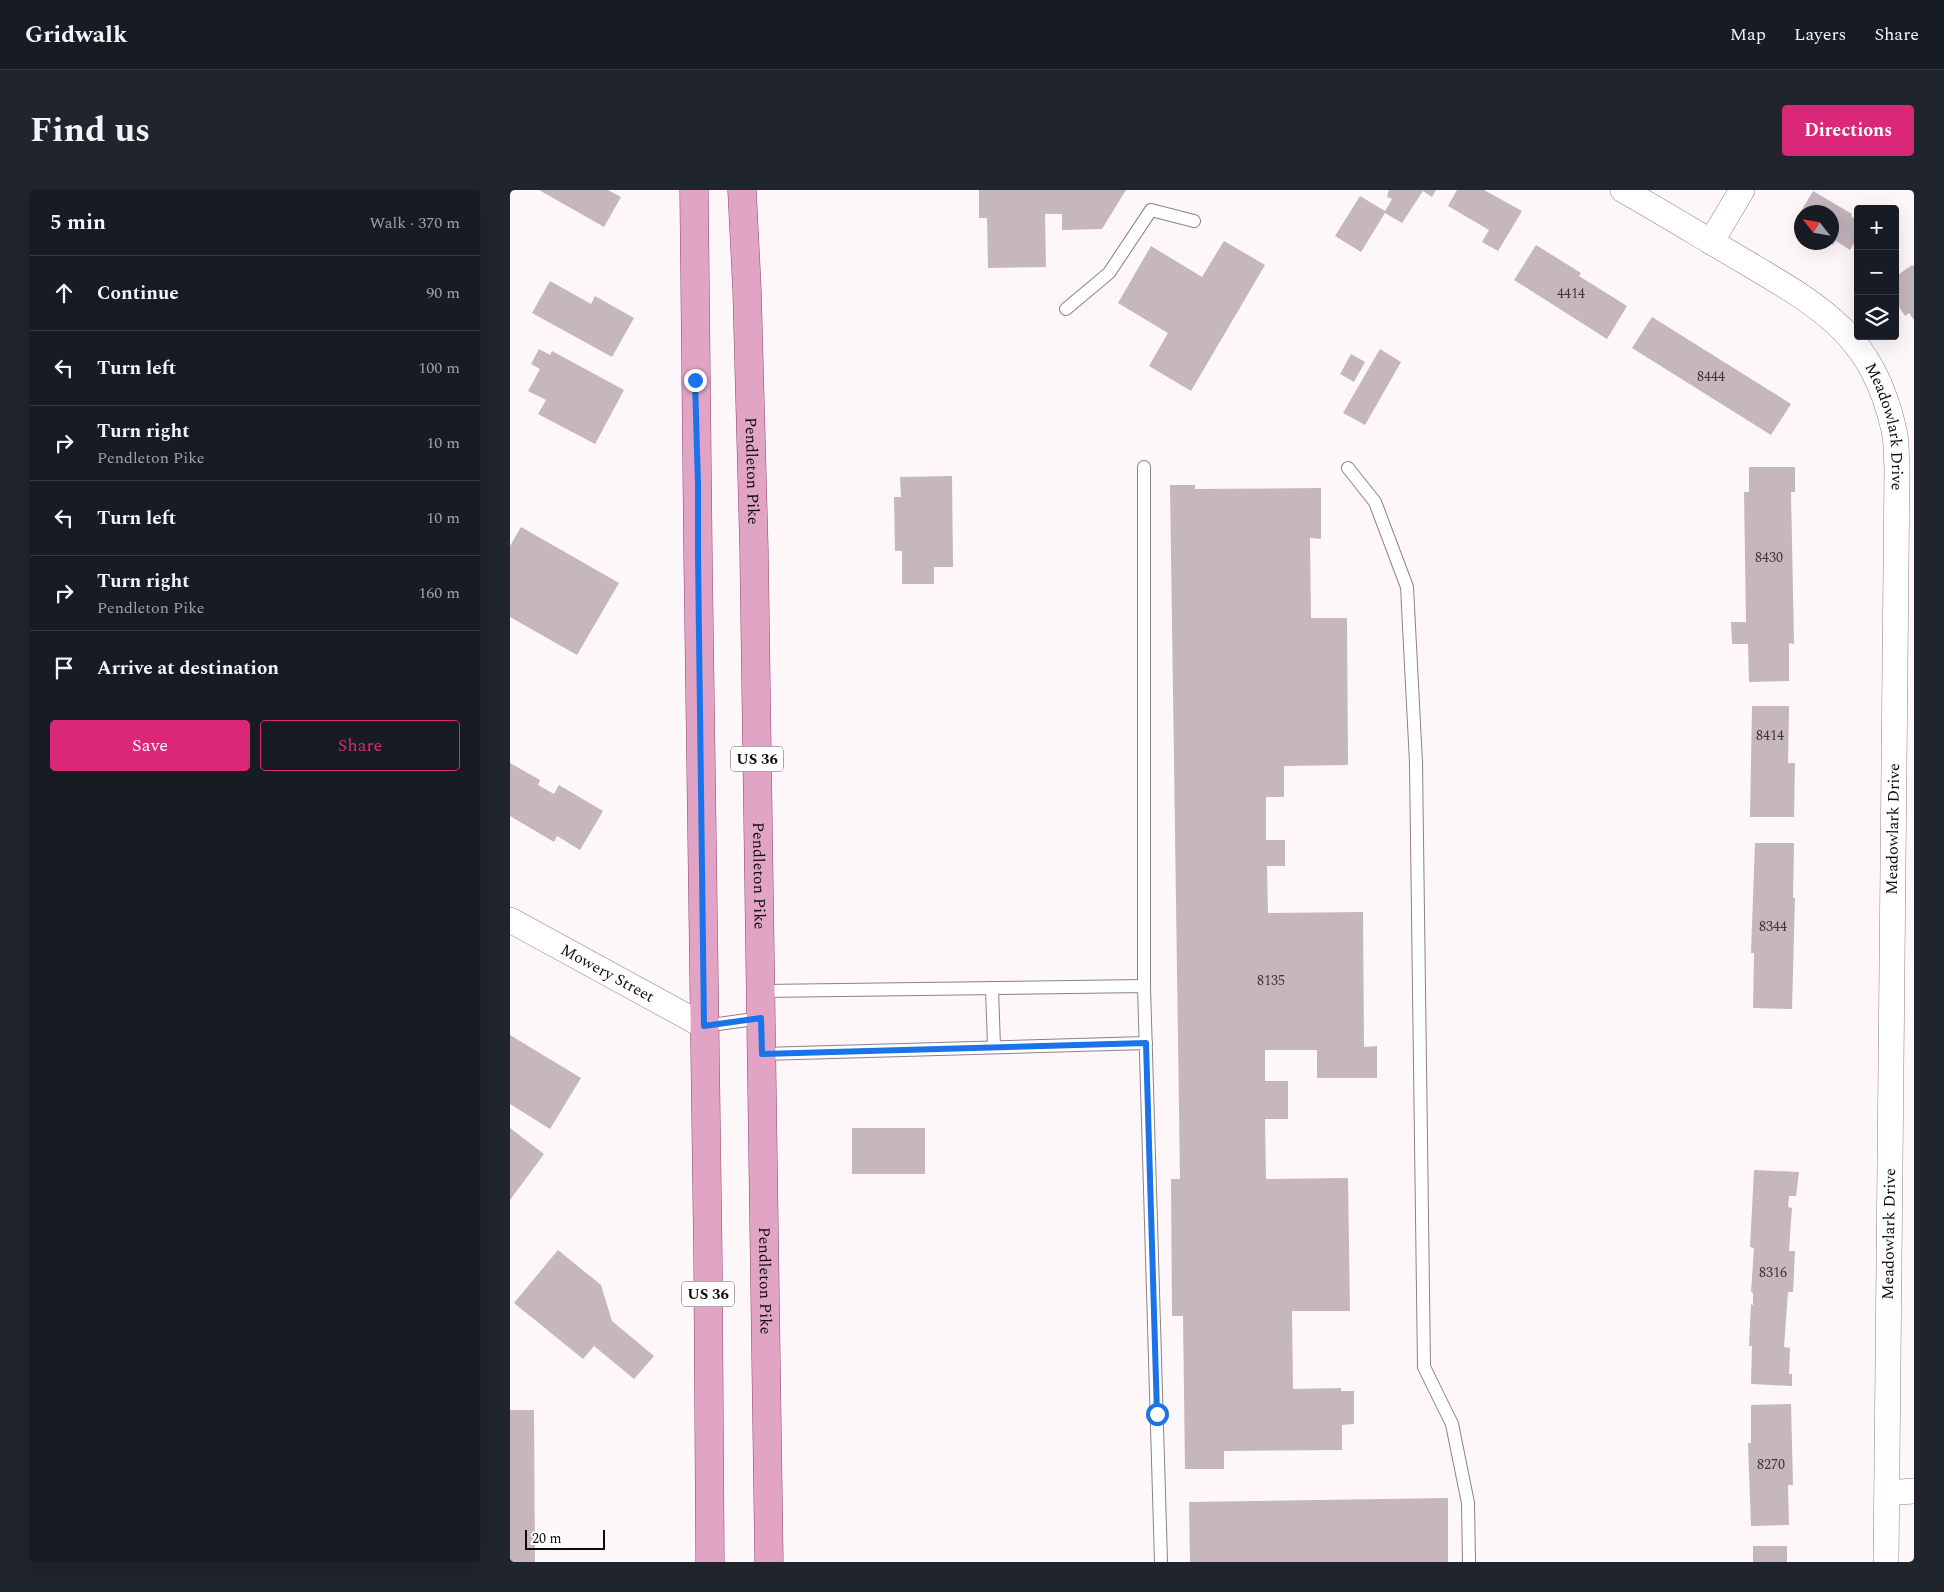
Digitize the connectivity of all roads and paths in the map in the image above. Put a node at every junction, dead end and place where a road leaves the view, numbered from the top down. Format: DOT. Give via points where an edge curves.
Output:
graph roads {
  1 [pos="694,190"];
  2 [pos="742,190"];
  3 [pos="1624,190"];
  4 [pos="1742,190"];
  5 [pos="1194,221"];
  6 [pos="1711,242"];
  7 [pos="1066,309"];
  8 [pos="1144,467"];
  9 [pos="1348,468"];
  10 [pos="1905,496"];
  11 [pos="1904,830"];
  12 [pos="510,920"];
  13 [pos="1144,986"];
  14 [pos="992,988"];
  15 [pos="761,991"];
  16 [pos="761,1018"];
  17 [pos="704,1026"];
  18 [pos="1146,1043"];
  19 [pos="994,1048"];
  20 [pos="762,1054"];
  21 [pos="1914,1491"];
  22 [pos="1887,1493"];
  23 [pos="710,1562"];
  24 [pos="769,1562"];
  25 [pos="1161,1562"];
  26 [pos="1469,1562"];
  27 [pos="1886,1562"];
  1 -- 17 [label="main road, US 36"];
  2 -- 15 [label="main road, Pendleton Pike / US 36" via="755,560"];
  3 -- 6 [label="street, Meadowlark Drive"];
  4 -- 6 [label="street"];
  5 -- 7 [label="lane" via="1151,210 1109,273"];
  6 -- 10 [label="street, Meadowlark Drive" via="1818,306 1861,351 1888,406 1897,468"];
  8 -- 13 [label="lane"];
  9 -- 26 [label="lane" via="1375,502 1407,587 1416,763 1424,1366 1452,1424 1468,1503"];
  10 -- 11 [label="street, Meadowlark Drive"];
  11 -- 22 [label="street, Meadowlark Drive"];
  12 -- 17 [label="street, Mowery Street"];
  13 -- 14 [label="lane"];
  13 -- 18 [label="lane"];
  14 -- 15 [label="lane"];
  14 -- 19 [label="lane"];
  15 -- 16 [label="main road, Pendleton Pike / US 36"];
  16 -- 17 [label="lane"];
  16 -- 20 [label="main road, Pendleton Pike / US 36"];
  17 -- 23 [label="main road, US 36"];
  18 -- 19 [label="lane"];
  18 -- 25 [label="lane"];
  19 -- 20 [label="lane"];
  20 -- 24 [label="main road, Pendleton Pike / US 36"];
  21 -- 22 [label="street"];
  22 -- 27 [label="street, Meadowlark Drive"];
}
